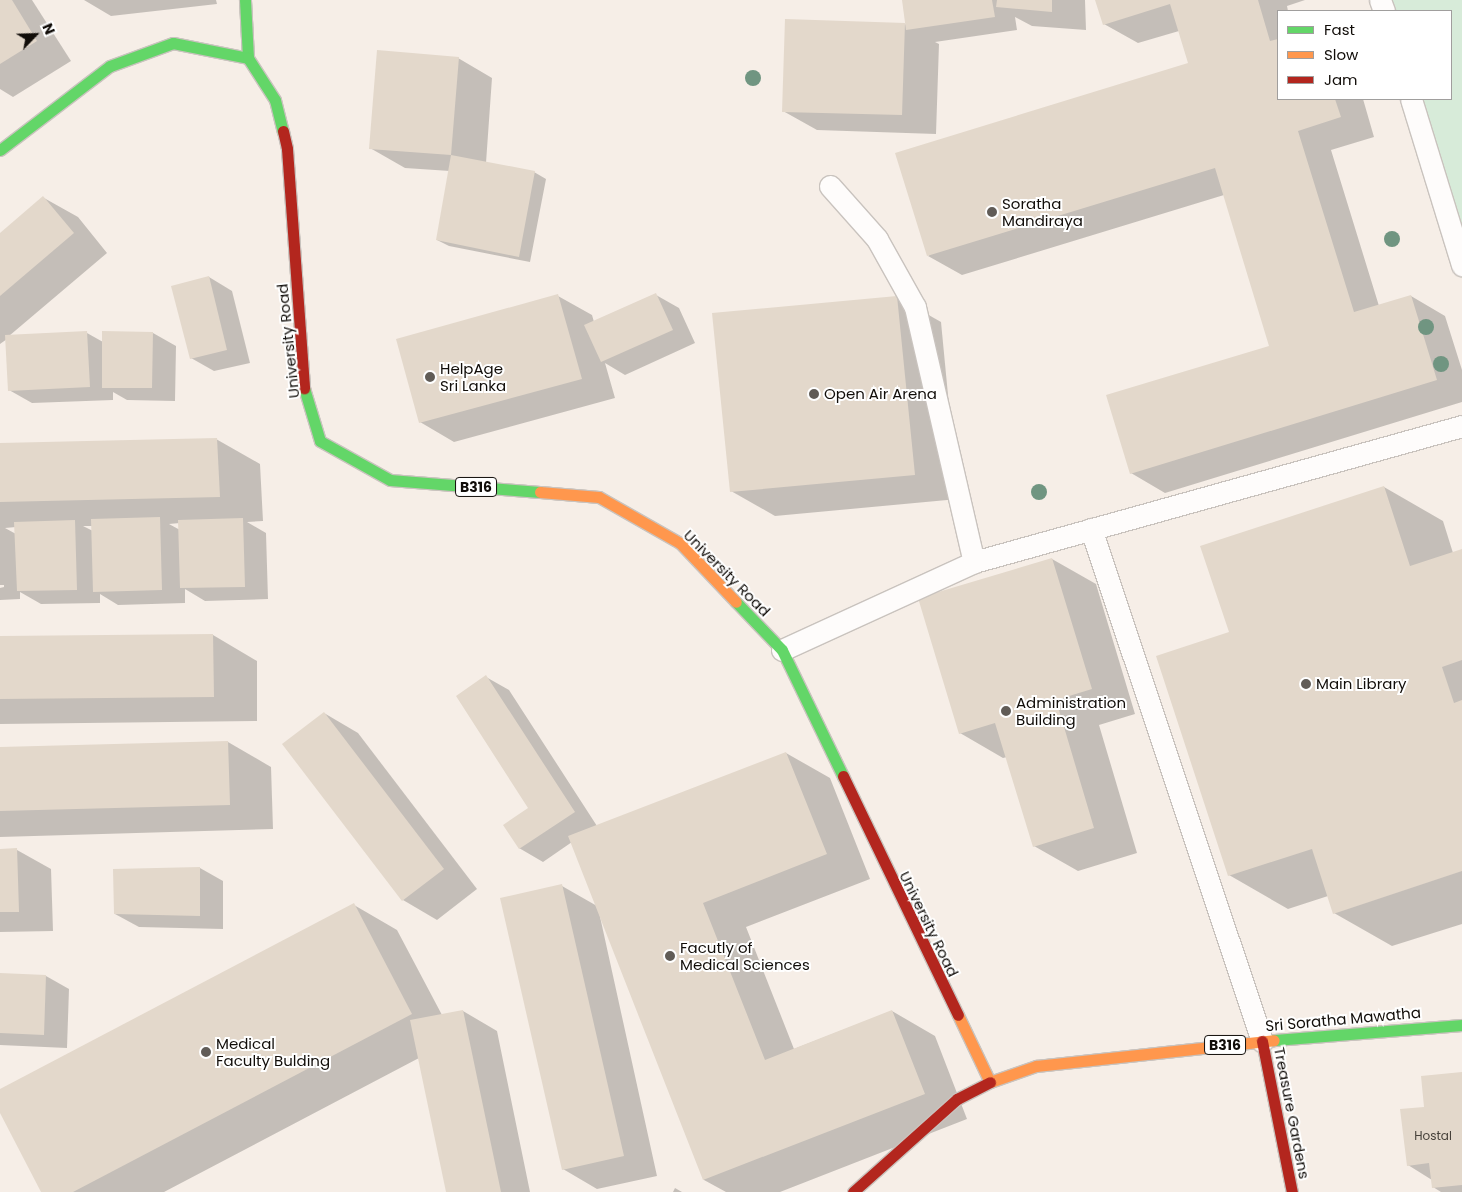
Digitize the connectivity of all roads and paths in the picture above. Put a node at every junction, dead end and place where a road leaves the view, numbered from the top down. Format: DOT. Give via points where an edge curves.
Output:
graph roads {
  1 [pos="245,0"];
  2 [pos="248,58"];
  3 [pos="1411,100"];
  4 [pos="0,150"];
  5 [pos="830,186"];
  6 [pos="1462,265"];
  7 [pos="1462,426"];
  8 [pos="1091,529"];
  9 [pos="974,562"];
  10 [pos="782,650"];
  11 [pos="1462,1025"];
  12 [pos="1262,1041"];
  13 [pos="990,1082"];
  14 [pos="853,1192"];
  15 [pos="1292,1192"];
  1 -- 2 [label="main road"];
  2 -- 4 [label="main road" via="173,43 110,66"];
  2 -- 10 [label="main road, University Road / B316" via="275,100 287,149 304,390 320,441 390,480 599,497 680,543"];
  3 -- 6 [label="lane"];
  5 -- 9 [label="lane" via="877,238 915,307"];
  7 -- 8 [label="lane"];
  8 -- 9 [label="lane"];
  8 -- 12 [label="lane"];
  9 -- 10 [label="lane"];
  10 -- 13 [label="main road, University Road / B316"];
  11 -- 12 [label="main road, Sri Soratha Mawatha / B316"];
  12 -- 13 [label="main road, Sri Soratha Mawatha / B316" via="1036,1066"];
  12 -- 15 [label="main road, Treasure Gardens"];
  13 -- 14 [label="main road, Sri Soratha Mawatha" via="957,1098"];
}
